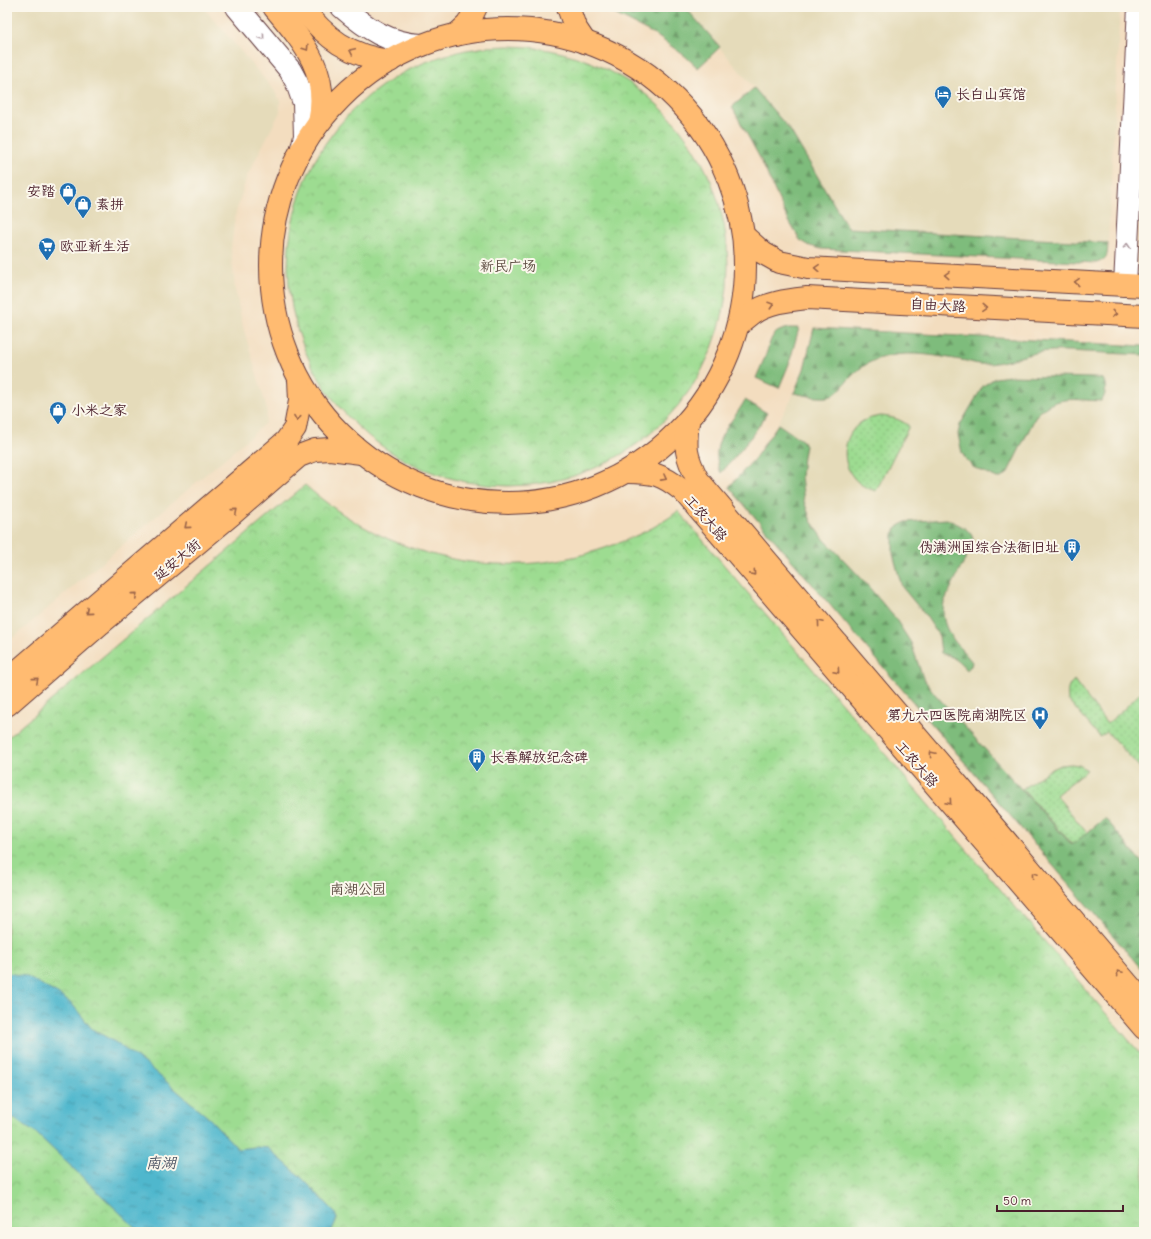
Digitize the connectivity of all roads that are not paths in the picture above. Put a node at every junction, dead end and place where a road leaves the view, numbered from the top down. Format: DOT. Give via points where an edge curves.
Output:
graph roads {
  1 [pos="237,7"];
  2 [pos="274,7"];
  3 [pos="301,7"];
  4 [pos="342,7"];
  5 [pos="476,7"];
  6 [pos="568,7"];
  7 [pos="1139,7"];
  8 [pos="456,35"];
  9 [pos="585,42"];
  10 [pos="422,46"];
  11 [pos="390,61"];
  12 [pos="319,122"];
  13 [pos="302,148"];
  14 [pos="744,236"];
  15 [pos="1134,285"];
  16 [pos="1144,316"];
  17 [pos="738,325"];
  18 [pos="299,379"];
  19 [pos="688,421"];
  20 [pos="361,453"];
  21 [pos="626,472"];
  22 [pos="7,680"];
  23 [pos="7,705"];
  24 [pos="1144,1003"];
  25 [pos="1144,1028"];
  1 -- 13 [label="street, one-way" via="290,70 297,83 304,103 305,136"];
  2 -- 12 [label="main road, one-way" via="310,54 321,92 322,111"];
  11 -- 3 [label="main road, one-way" via="364,56 348,49 314,23"];
  4 -- 10 [label="street" via="358,22 378,34 409,45"];
  5 -- 8 [label="main road" via="468,24"];
  6 -- 9 [label="main road" via="575,27"];
  15 -- 7 [label="street, one-way"];
  8 -- 9 [label="main road" via="490,30 516,30 541,32"];
  8 -- 10 [label="main road"];
  9 -- 14 [label="main road" via="638,68 660,84 696,121 723,166 733,190"];
  10 -- 11 [label="main road"];
  11 -- 12 [label="main road" via="350,88"];
  12 -- 13 [label="main road"];
  13 -- 18 [label="main road" via="281,194 271,246 270,270 276,321"];
  15 -- 14 [label="main road, one-way" via="808,268 779,262 763,253"];
  14 -- 17 [label="main road" via="745,287"];
  17 -- 16 [label="main road, 自由大路, one-way" via="754,312 769,305 807,298"];
  17 -- 19 [label="main road" via="723,368"];
  18 -- 20 [label="main road" via="321,412"];
  18 -- 22 [label="main road, 延安大街, one-way" via="300,401 296,428 286,441"];
  19 -- 21 [label="main road" via="660,448"];
  24 -- 19 [label="main road, 工农大路, one-way" via="698,480 686,454"];
  20 -- 21 [label="main road" via="398,477 421,487 446,495 496,503 521,503 571,495"];
  23 -- 20 [label="main road, 延安大街, one-way" via="299,456 330,448"];
  21 -- 25 [label="main road, 工农大路, one-way" via="645,472 660,476 683,491"];
}
